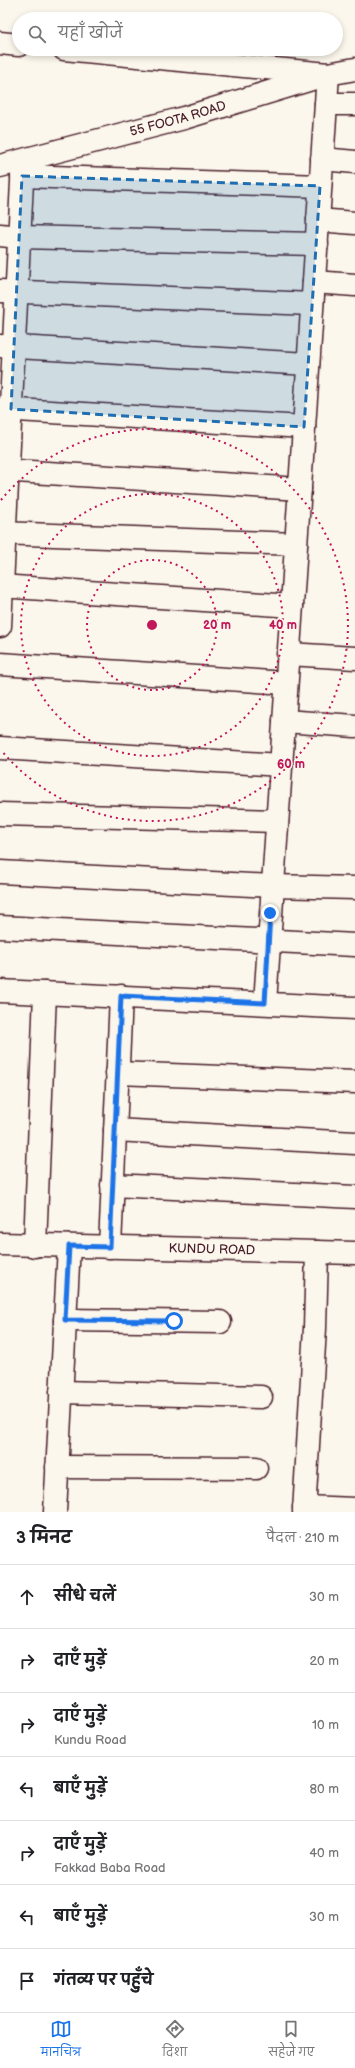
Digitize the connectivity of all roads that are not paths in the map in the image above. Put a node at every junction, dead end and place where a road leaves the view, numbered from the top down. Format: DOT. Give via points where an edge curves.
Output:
graph roads {
  1 [pos="0,43"];
  2 [pos="12,44"];
  3 [pos="138,56"];
  4 [pos="355,69"];
  5 [pos="328,74"];
  6 [pos="326,104"];
  7 [pos="355,104"];
  8 [pos="322,159"];
  9 [pos="355,162"];
  10 [pos="0,166"];
  11 [pos="23,169"];
  12 [pos="320,186"];
  13 [pos="318,220"];
  14 [pos="355,222"];
  15 [pos="10,236"];
  16 [pos="316,244"];
  17 [pos="314,282"];
  18 [pos="355,285"];
  19 [pos="8,291"];
  20 [pos="312,304"];
  21 [pos="7,346"];
  22 [pos="308,364"];
  23 [pos="5,409"];
  24 [pos="304,427"];
  25 [pos="4,471"];
  26 [pos="300,489"];
  27 [pos="2,533"];
  28 [pos="296,544"];
  29 [pos="1,586"];
  30 [pos="292,606"];
  31 [pos="0,626"];
  32 [pos="288,654"];
  33 [pos="355,658"];
  34 [pos="0,664"];
  35 [pos="286,683"];
  36 [pos="284,721"];
  37 [pos="355,726"];
  38 [pos="0,748"];
  39 [pos="281,765"];
  40 [pos="0,814"];
  41 [pos="277,821"];
  42 [pos="0,872"];
  43 [pos="272,886"];
  44 [pos="355,888"];
  45 [pos="0,927"];
  46 [pos="269,940"];
  47 [pos="355,945"];
  48 [pos="0,991"];
  49 [pos="45,993"];
  50 [pos="121,996"];
  51 [pos="265,1003"];
  52 [pos="355,1008"];
  53 [pos="117,1073"];
  54 [pos="355,1082"];
  55 [pos="114,1130"];
  56 [pos="355,1143"];
  57 [pos="112,1185"];
  58 [pos="355,1197"];
  59 [pos="0,1244"];
  60 [pos="35,1246"];
  61 [pos="69,1246"];
  62 [pos="110,1247"];
  63 [pos="317,1252"];
  64 [pos="355,1253"];
  65 [pos="65,1320"];
  66 [pos="220,1322"];
  67 [pos="61,1392"];
  68 [pos="261,1397"];
  69 [pos="57,1467"];
  70 [pos="256,1468"];
  71 [pos="355,1508"];
  72 [pos="304,1510"];
  73 [pos="55,1512"];
  1 -- 2 [label="street"];
  3 -- 5 [label="street"];
  4 -- 5 [label="street, 55 FOOTA ROAD"];
  5 -- 6 [label="street"];
  5 -- 11 [label="street, 55 FOOTA ROAD"];
  6 -- 7 [label="street"];
  6 -- 8 [label="street"];
  8 -- 9 [label="street"];
  8 -- 12 [label="street"];
  10 -- 11 [label="street, 55 FOOTA ROAD"];
  11 -- 12 [label="street"];
  11 -- 15 [label="street"];
  12 -- 13 [label="street"];
  13 -- 14 [label="street"];
  13 -- 16 [label="street"];
  15 -- 16 [label="street"];
  15 -- 19 [label="street"];
  16 -- 17 [label="street"];
  17 -- 18 [label="street"];
  17 -- 20 [label="street"];
  19 -- 20 [label="street"];
  19 -- 21 [label="street"];
  20 -- 22 [label="street"];
  21 -- 22 [label="street"];
  21 -- 23 [label="street"];
  22 -- 24 [label="street"];
  23 -- 24 [label="street"];
  23 -- 25 [label="street"];
  24 -- 26 [label="street"];
  25 -- 26 [label="street"];
  25 -- 27 [label="street"];
  26 -- 28 [label="street"];
  27 -- 28 [label="street"];
  27 -- 29 [label="street"];
  28 -- 30 [label="street"];
  29 -- 30 [label="street"];
  29 -- 31 [label="street"];
  30 -- 32 [label="street"];
  32 -- 33 [label="street"];
  32 -- 35 [label="street"];
  34 -- 35 [label="street"];
  35 -- 36 [label="street"];
  36 -- 37 [label="street"];
  36 -- 39 [label="street"];
  38 -- 39 [label="street"];
  39 -- 41 [label="street"];
  40 -- 41 [label="street"];
  41 -- 43 [label="street"];
  42 -- 43 [label="street"];
  43 -- 44 [label="street"];
  43 -- 46 [label="street"];
  45 -- 46 [label="street"];
  46 -- 47 [label="street"];
  46 -- 51 [label="street"];
  48 -- 49 [label="street"];
  49 -- 50 [label="street"];
  49 -- 60 [label="street"];
  50 -- 51 [label="street"];
  50 -- 53 [label="street"];
  51 -- 52 [label="street"];
  53 -- 54 [label="street"];
  53 -- 55 [label="street"];
  55 -- 56 [label="street"];
  55 -- 57 [label="street"];
  57 -- 58 [label="street"];
  57 -- 62 [label="street"];
  59 -- 60 [label="street, KUNDU ROAD"];
  60 -- 61 [label="street, KUNDU ROAD"];
  61 -- 62 [label="street, KUNDU ROAD"];
  61 -- 65 [label="street"];
  62 -- 63 [label="street, KUNDU ROAD"];
  63 -- 64 [label="street, KUNDU ROAD"];
  63 -- 72 [label="street"];
  65 -- 66 [label="street"];
  65 -- 67 [label="street"];
  67 -- 68 [label="street"];
  67 -- 69 [label="street"];
  69 -- 70 [label="street"];
  69 -- 73 [label="street"];
  71 -- 72 [label="street"];
}
